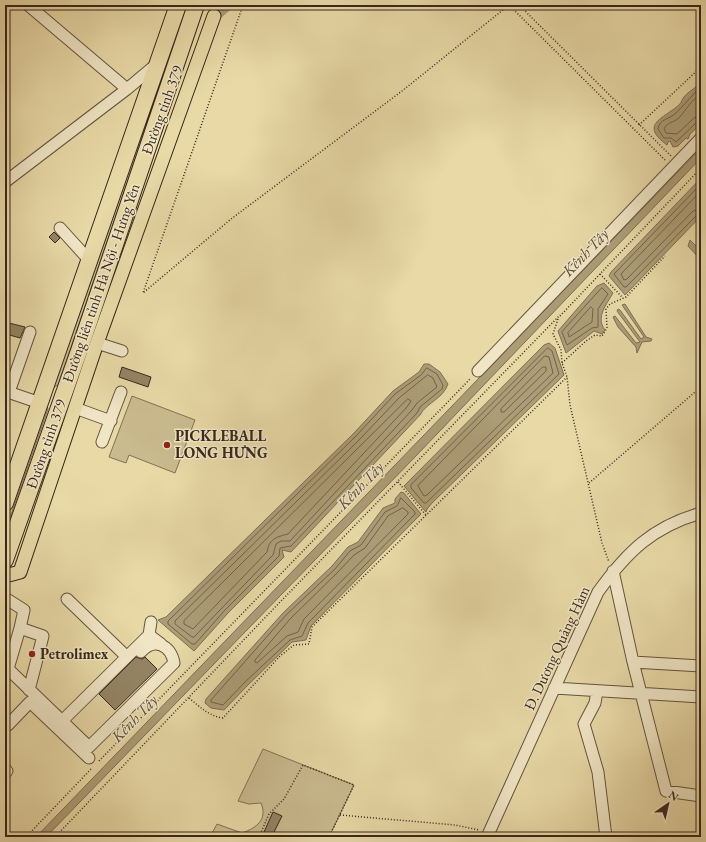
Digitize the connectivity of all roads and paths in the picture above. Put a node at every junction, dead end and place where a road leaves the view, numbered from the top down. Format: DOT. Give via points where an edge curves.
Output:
graph roads {
  1 [pos="28,5"];
  2 [pos="178,5"];
  3 [pos="196,5"];
  4 [pos="243,5"];
  5 [pos="509,5"];
  6 [pos="519,5"];
  7 [pos="214,16"];
  8 [pos="179,53"];
  9 [pos="199,55"];
  10 [pos="157,64"];
  11 [pos="701,67"];
  12 [pos="127,89"];
  13 [pos="639,125"];
  14 [pos="701,138"];
  15 [pos="675,165"];
  16 [pos="701,168"];
  17 [pos="139,171"];
  18 [pos="156,176"];
  19 [pos="5,182"];
  20 [pos="60,228"];
  21 [pos="665,256"];
  22 [pos="89,260"];
  23 [pos="599,273"];
  24 [pos="623,298"];
  25 [pos="560,315"];
  26 [pos="30,332"];
  27 [pos="90,341"];
  28 [pos="122,352"];
  29 [pos="562,363"];
  30 [pos="478,371"];
  31 [pos="567,377"];
  32 [pos="701,387"];
  33 [pos="7,392"];
  34 [pos="121,392"];
  35 [pos="42,397"];
  36 [pos="66,403"];
  37 [pos="110,421"];
  38 [pos="102,442"];
  39 [pos="398,482"];
  40 [pos="589,483"];
  41 [pos="5,503"];
  42 [pos="701,513"];
  43 [pos="426,515"];
  44 [pos="5,560"];
  45 [pos="614,571"];
  46 [pos="5,576"];
  47 [pos="5,598"];
  48 [pos="67,599"];
  49 [pos="151,622"];
  50 [pos="20,628"];
  51 [pos="149,635"];
  52 [pos="161,644"];
  53 [pos="141,652"];
  54 [pos="127,657"];
  55 [pos="633,662"];
  56 [pos="701,666"];
  57 [pos="6,668"];
  58 [pos="554,688"];
  59 [pos="29,690"];
  60 [pos="597,691"];
  61 [pos="640,693"];
  62 [pos="188,697"];
  63 [pos="701,697"];
  64 [pos="62,721"];
  65 [pos="5,726"];
  66 [pos="89,758"];
  67 [pos="5,769"];
  68 [pos="5,773"];
  69 [pos="701,796"];
  70 [pos="340,814"];
  71 [pos="488,835"];
  72 [pos="26,837"];
  73 [pos="55,837"];
  74 [pos="259,837"];
  75 [pos="329,837"];
  76 [pos="606,837"];
  1 -- 12 [label="street"];
  2 -- 10 [label="highway, Đường liên tỉnh Hà Nội - Hưng Yên"];
  3 -- 8 [label="highway, Đường liên tỉnh Hà Nội - Hưng Yên"];
  4 -- 5 [label="path" via="143,293 231,219 402,91"];
  5 -- 15 [label="path"];
  6 -- 13 [label="path"];
  7 -- 9 [label="main road, Đường tỉnh 379"];
  8 -- 9 [label="main road, Đường tỉnh 379"];
  8 -- 17 [label="highway, Đường liên tỉnh Hà Nội - Hưng Yên"];
  9 -- 18 [label="main road, Đường tỉnh 379"];
  10 -- 12 [label="street"];
  10 -- 22 [label="highway, Đường liên tỉnh Hà Nội - Hưng Yên"];
  11 -- 13 [label="path"];
  12 -- 19 [label="street"];
  13 -- 15 [label="path"];
  14 -- 15 [label="street"];
  15 -- 30 [label="street"];
  16 -- 23 [label="path"];
  17 -- 18 [label="main road, Đường tỉnh 379"];
  17 -- 27 [label="highway, Đường liên tỉnh Hà Nội - Hưng Yên"];
  18 -- 27 [label="main road, Đường tỉnh 379"];
  20 -- 22 [label="street"];
  21 -- 24 [label="path"];
  22 -- 35 [label="highway, Đường liên tỉnh Hà Nội - Hưng Yên"];
  23 -- 24 [label="path"];
  23 -- 25 [label="path"];
  24 -- 29 [label="path" via="610,304 606,309 606,328 602,336 595,335 586,340"];
  25 -- 29 [label="path" via="553,328 553,334 561,350"];
  25 -- 39 [label="path"];
  26 -- 33 [label="street"];
  27 -- 28 [label="street"];
  27 -- 36 [label="highway, Đường liên tỉnh Hà Nội - Hưng Yên"];
  29 -- 31 [label="path"];
  30 -- 72 [label="path"];
  31 -- 40 [label="path" via="570,405"];
  31 -- 43 [label="path"];
  32 -- 40 [label="path"];
  33 -- 35 [label="street"];
  34 -- 37 [label="street"];
  35 -- 36 [label="highway"];
  35 -- 41 [label="highway, Đường liên tỉnh Hà Nội - Hưng Yên"];
  36 -- 37 [label="street"];
  36 -- 44 [label="highway, Đường liên tỉnh Hà Nội - Hưng Yên"];
  36 -- 46 [label="main road, Đường tỉnh 379" via="20,572"];
  37 -- 38 [label="street"];
  39 -- 43 [label="path"];
  39 -- 62 [label="path"];
  40 -- 45 [label="path" via="606,557"];
  42 -- 45 [label="street, Đ. Dương Quảng Hàm" via="655,532 634,549"];
  43 -- 62 [label="path" via="312,627 309,644 294,645 280,656 223,718 215,717"];
  45 -- 55 [label="street"];
  45 -- 58 [label="street, Đ. Dương Quảng Hàm" via="592,604"];
  47 -- 50 [label="street" via="24,610"];
  48 -- 54 [label="street"];
  49 -- 51 [label="street"];
  50 -- 57 [label="street"];
  50 -- 59 [label="street" via="43,636"];
  51 -- 52 [label="street"];
  51 -- 54 [label="street"];
  52 -- 53 [label="street" via="150,645"];
  52 -- 64 [label="street" via="170,651 174,663 88,747"];
  54 -- 64 [label="street"];
  55 -- 56 [label="street"];
  55 -- 61 [label="street"];
  57 -- 59 [label="street"];
  58 -- 60 [label="street"];
  58 -- 71 [label="street, Đ. Dương Quảng Hàm"];
  59 -- 64 [label="street"];
  60 -- 61 [label="street"];
  60 -- 76 [label="street" via="584,724 598,772"];
  61 -- 63 [label="street"];
  61 -- 69 [label="street" via="666,791"];
  62 -- 73 [label="path"];
  65 -- 66 [label="street" via="30,702"];
  67 -- 68 [label="street"];
  70 -- 71 [label="path" via="455,825"];
  70 -- 74 [label="path" via="354,785 303,765 284,799 269,814"];
  70 -- 75 [label="path"];
}
